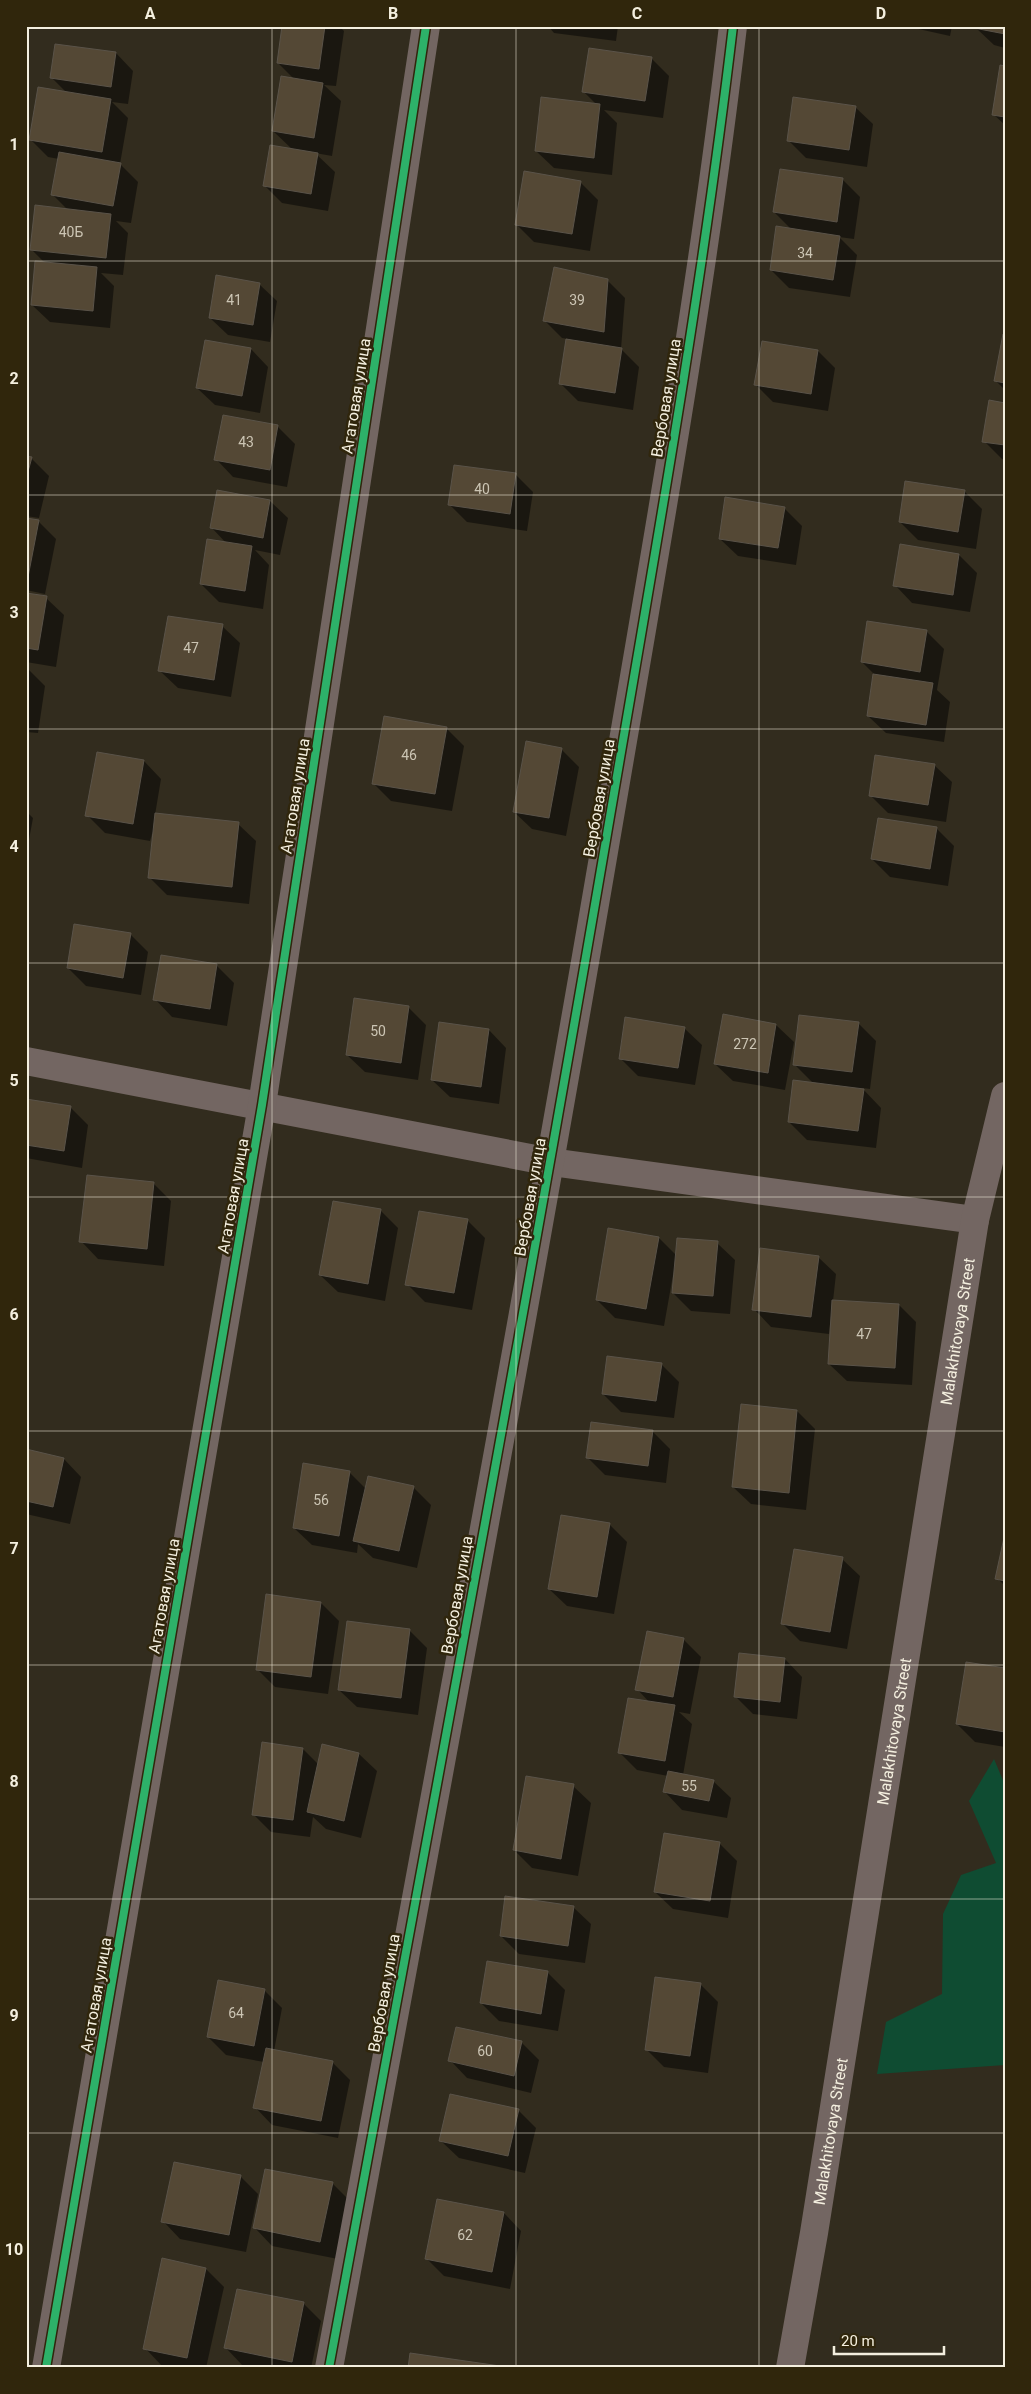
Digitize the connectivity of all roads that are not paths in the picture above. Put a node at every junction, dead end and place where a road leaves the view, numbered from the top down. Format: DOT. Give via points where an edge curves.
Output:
graph roads {
  1 [pos="426,26"];
  2 [pos="734,26"];
  3 [pos="26,1061"];
  4 [pos="1004,1102"];
  5 [pos="262,1105"];
  6 [pos="551,1162"];
  7 [pos="975,1220"];
  8 [pos="46,2368"];
  9 [pos="330,2368"];
  10 [pos="790,2368"];
  1 -- 5 [label="street, Агатовая улица"];
  2 -- 6 [label="street, Вербовая улица" via="678,418"];
  3 -- 5 [label="street"];
  4 -- 7 [label="street, Malakhitovaya Street"];
  5 -- 6 [label="street"];
  5 -- 8 [label="street, Агатовая улица"];
  6 -- 7 [label="street"];
  6 -- 9 [label="street, Вербовая улица"];
  7 -- 10 [label="street, Malakhitovaya Street"];
}
